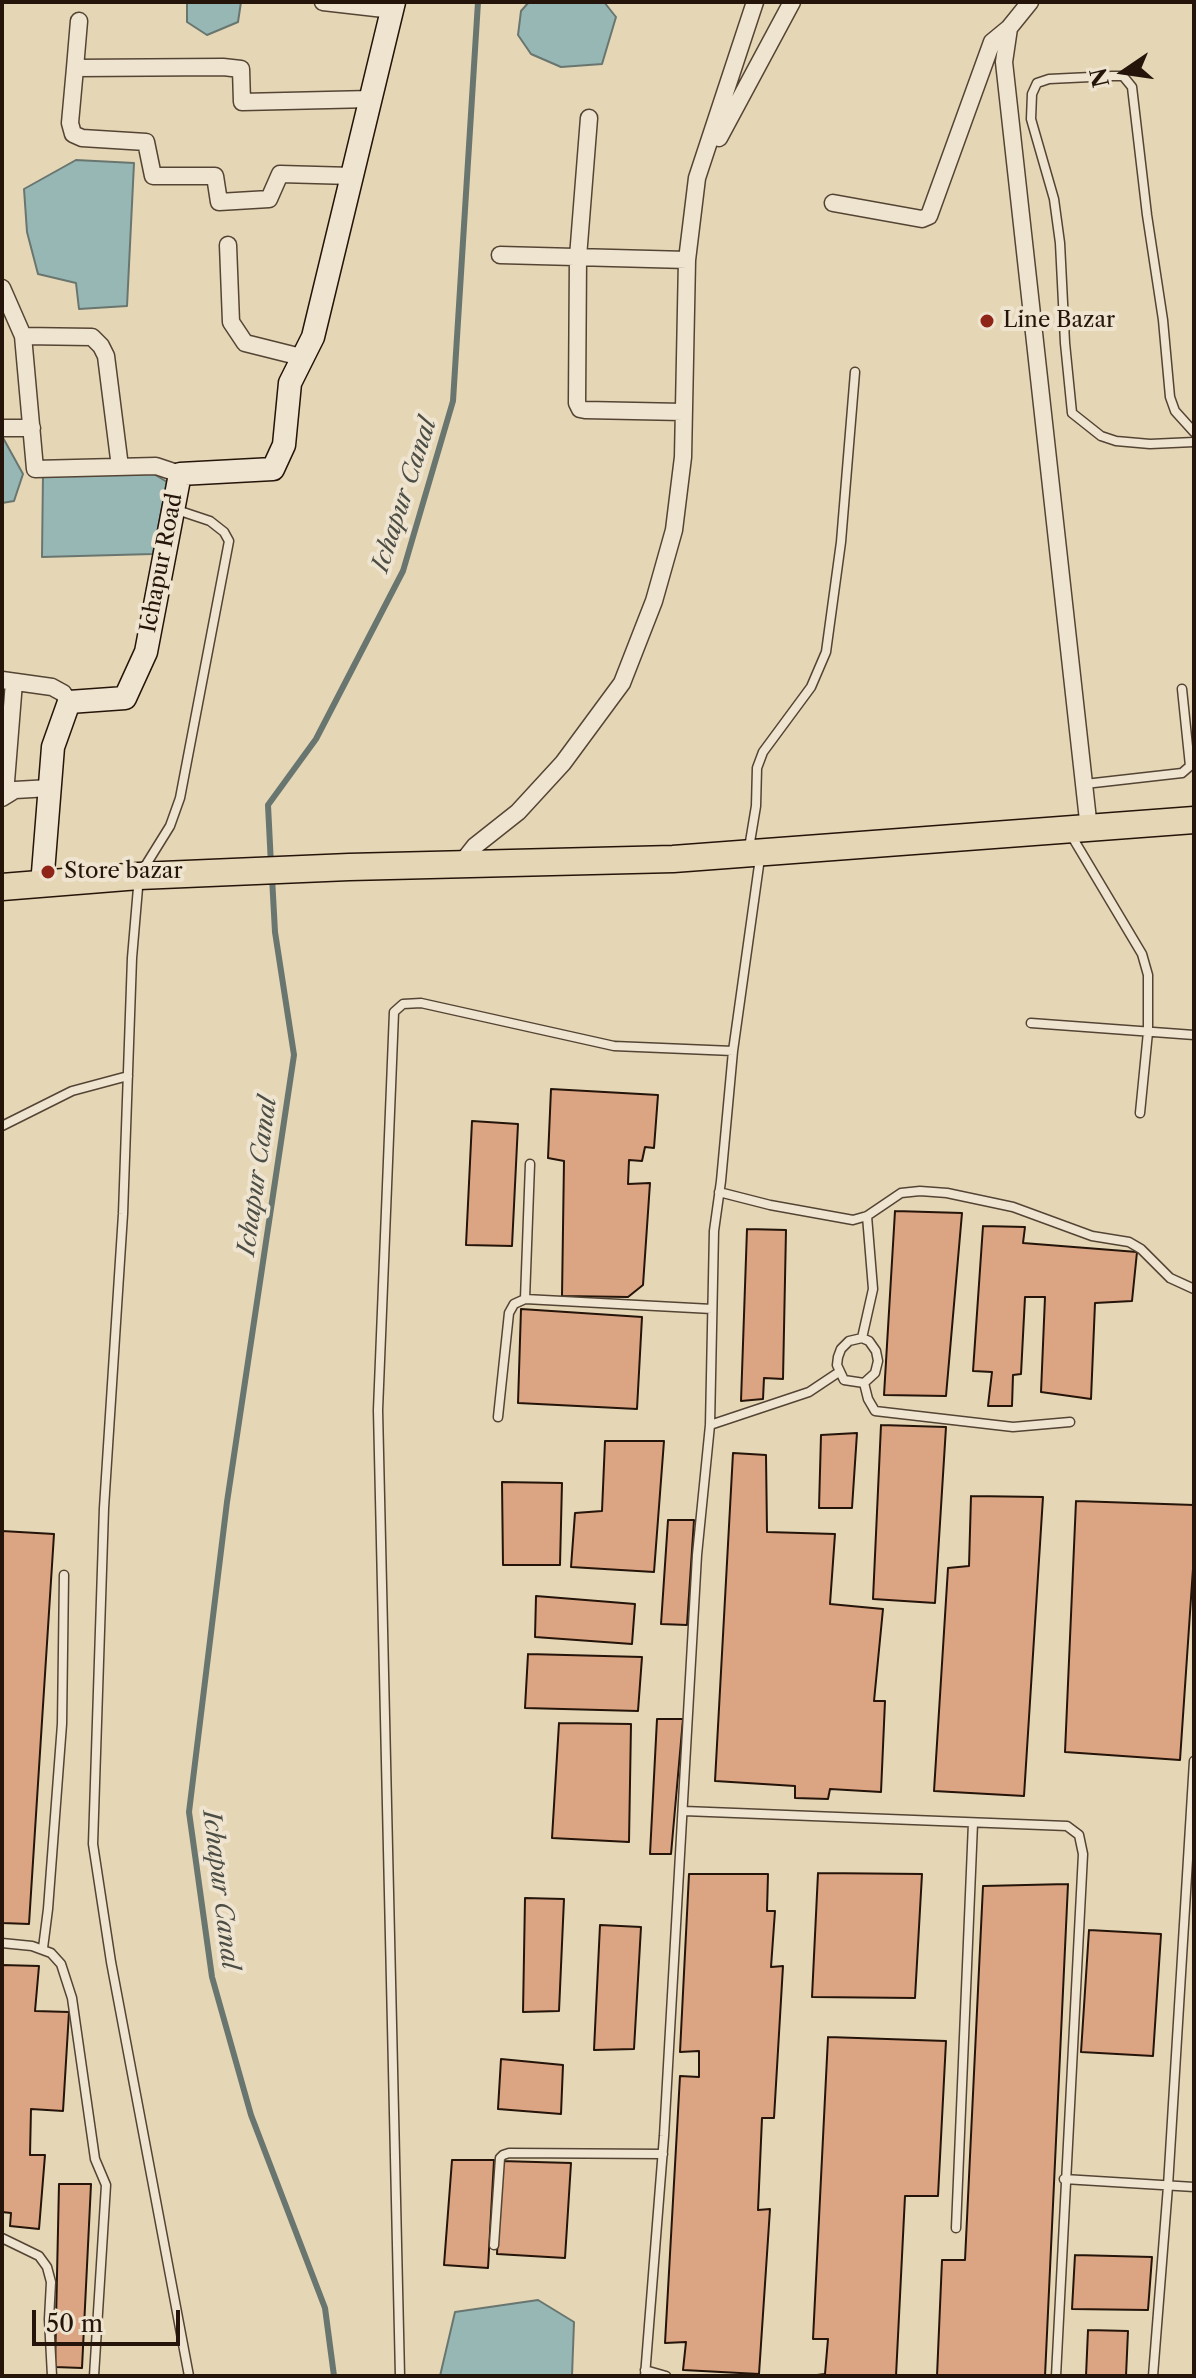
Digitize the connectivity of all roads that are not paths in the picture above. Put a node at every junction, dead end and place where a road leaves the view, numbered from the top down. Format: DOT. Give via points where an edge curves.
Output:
graph roads {
  1 [pos="323,2"];
  2 [pos="755,2"];
  3 [pos="792,2"];
  4 [pos="1030,2"];
  5 [pos="394,6"];
  6 [pos="79,21"];
  7 [pos="1009,28"];
  8 [pos="75,68"];
  9 [pos="371,99"];
  10 [pos="589,118"];
  11 [pos="352,176"];
  12 [pos="697,178"];
  13 [pos="833,203"];
  14 [pos="228,245"];
  15 [pos="500,255"];
  16 [pos="578,257"];
  17 [pos="687,260"];
  18 [pos="2,288"];
  19 [pos="23,336"];
  20 [pos="301,357"];
  21 [pos="855,372"];
  22 [pos="683,412"];
  23 [pos="2,428"];
  24 [pos="32,428"];
  25 [pos="1194,432"];
  26 [pos="1194,442"];
  27 [pos="120,467"];
  28 [pos="180,474"];
  29 [pos="173,509"];
  30 [pos="8,681"];
  31 [pos="1182,689"];
  32 [pos="69,702"];
  33 [pos="1085,784"];
  34 [pos="50,788"];
  35 [pos="4,796"];
  36 [pos="1194,820"];
  37 [pos="1079,830"];
  38 [pos="754,852"];
  39 [pos="460,865"];
  40 [pos="139,876"];
  41 [pos="42,885"];
  42 [pos="2,887"];
  43 [pos="1031,1023"];
  44 [pos="1148,1032"];
  45 [pos="1194,1035"];
  46 [pos="733,1051"];
  47 [pos="128,1076"];
  48 [pos="1140,1113"];
  49 [pos="2,1126"];
  50 [pos="530,1164"];
  51 [pos="719,1192"];
  52 [pos="867,1216"];
  53 [pos="1194,1289"];
  54 [pos="525,1299"];
  55 [pos="712,1309"];
  56 [pos="862,1338"];
  57 [pos="839,1372"];
  58 [pos="864,1383"];
  59 [pos="498,1417"];
  60 [pos="1070,1422"];
  61 [pos="710,1425"];
  62 [pos="64,1575"];
  63 [pos="1194,1761"];
  64 [pos="684,1811"];
  65 [pos="973,1823"];
  66 [pos="2,1943"];
  67 [pos="43,1948"];
  68 [pos="663,2154"];
  69 [pos="1064,2179"];
  70 [pos="1168,2186"];
  71 [pos="1194,2187"];
  72 [pos="956,2228"];
  73 [pos="2,2238"];
  74 [pos="494,2245"];
  75 [pos="645,2373"];
  76 [pos="52,2376"];
  77 [pos="94,2376"];
  78 [pos="189,2376"];
  79 [pos="400,2376"];
  80 [pos="666,2376"];
  81 [pos="1056,2376"];
  82 [pos="1153,2376"];
  1 -- 5 [label="street"];
  2 -- 12 [label="street"];
  3 -- 12 [label="street"];
  4 -- 7 [label="street"];
  5 -- 9 [label="street, Ichapur Road"];
  6 -- 8 [label="street"];
  7 -- 13 [label="street" via="992,42 929,216"];
  7 -- 33 [label="street" via="1004,62"];
  8 -- 9 [label="street" via="241,69 242,102"];
  8 -- 11 [label="street" via="73,134 146,142 153,176 215,176 219,202 269,199 280,174"];
  9 -- 11 [label="street, Ichapur Road"];
  10 -- 16 [label="street"];
  11 -- 20 [label="street, Ichapur Road" via="313,337"];
  12 -- 17 [label="street"];
  14 -- 20 [label="street" via="231,322 245,343"];
  15 -- 16 [label="street"];
  16 -- 17 [label="street"];
  16 -- 22 [label="street" via="580,409"];
  17 -- 22 [label="street"];
  18 -- 19 [label="street"];
  19 -- 24 [label="street"];
  19 -- 27 [label="street" via="92,337 101,346"];
  20 -- 28 [label="street, Ichapur Road" via="290,383 284,445 273,469"];
  21 -- 38 [label="lane" via="843,528 826,652 811,687 771,739 757,768"];
  22 -- 39 [label="street" via="674,530 622,683 563,763"];
  23 -- 24 [label="street"];
  24 -- 27 [label="street" via="35,469"];
  25 -- 26 [label="lane" via="1170,397 1132,87 1123,76 1037,83 1031,119 1054,199 1072,413 1116,441"];
  27 -- 28 [label="street" via="156,466"];
  28 -- 29 [label="street, Ichapur Road"];
  29 -- 32 [label="street, Ichapur Road" via="146,652 125,698"];
  29 -- 40 [label="lane" via="210,521 229,541 180,798 170,826"];
  30 -- 32 [label="street" via="52,687"];
  30 -- 35 [label="street"];
  31 -- 33 [label="lane" via="1190,766 1182,773"];
  32 -- 34 [label="street" via="53,747"];
  33 -- 37 [label="street"];
  34 -- 35 [label="street" via="15,790"];
  34 -- 41 [label="street"];
  36 -- 37 [label="main road"];
  37 -- 38 [label="main road"];
  37 -- 44 [label="lane" via="1142,954 1148,975"];
  38 -- 39 [label="main road"];
  38 -- 46 [label="lane"];
  39 -- 40 [label="main road"];
  40 -- 41 [label="main road"];
  40 -- 47 [label="lane"];
  41 -- 42 [label="main road"];
  43 -- 44 [label="lane"];
  44 -- 45 [label="lane"];
  44 -- 48 [label="lane"];
  46 -- 51 [label="lane"];
  46 -- 79 [label="lane" via="614,1046 421,1003 403,1004 394,1012 378,1410"];
  47 -- 49 [label="lane" via="72,1091"];
  47 -- 78 [label="lane" via="104,1508 93,1844"];
  50 -- 54 [label="lane"];
  51 -- 52 [label="lane" via="842,1220"];
  51 -- 55 [label="lane"];
  52 -- 53 [label="lane" via="901,1193 920,1191 1013,1207 1092,1236 1129,1242 1170,1278"];
  52 -- 56 [label="lane" via="873,1289"];
  54 -- 55 [label="lane"];
  54 -- 59 [label="lane" via="509,1313"];
  55 -- 61 [label="lane"];
  56 -- 57 [label="lane" via="841,1349"];
  56 -- 58 [label="lane" via="876,1351 878,1361"];
  57 -- 58 [label="lane" via="844,1380"];
  57 -- 61 [label="lane" via="809,1392"];
  58 -- 60 [label="lane" via="875,1411 1013,1427"];
  61 -- 64 [label="lane" via="697,1555"];
  62 -- 67 [label="lane" via="62,1724"];
  63 -- 70 [label="lane"];
  64 -- 65 [label="lane"];
  64 -- 68 [label="lane"];
  65 -- 69 [label="lane" via="1067,1826 1079,1835 1083,1854"];
  65 -- 72 [label="lane"];
  66 -- 67 [label="lane"];
  67 -- 77 [label="lane" via="56,1957 68,1984 95,2159 106,2185"];
  68 -- 74 [label="lane" via="503,2155"];
  68 -- 75 [label="lane"];
  69 -- 70 [label="lane"];
  69 -- 81 [label="lane"];
  70 -- 71 [label="lane"];
  70 -- 82 [label="lane"];
  73 -- 76 [label="lane" via="39,2256 47,2267"];
  75 -- 80 [label="lane"];
}
